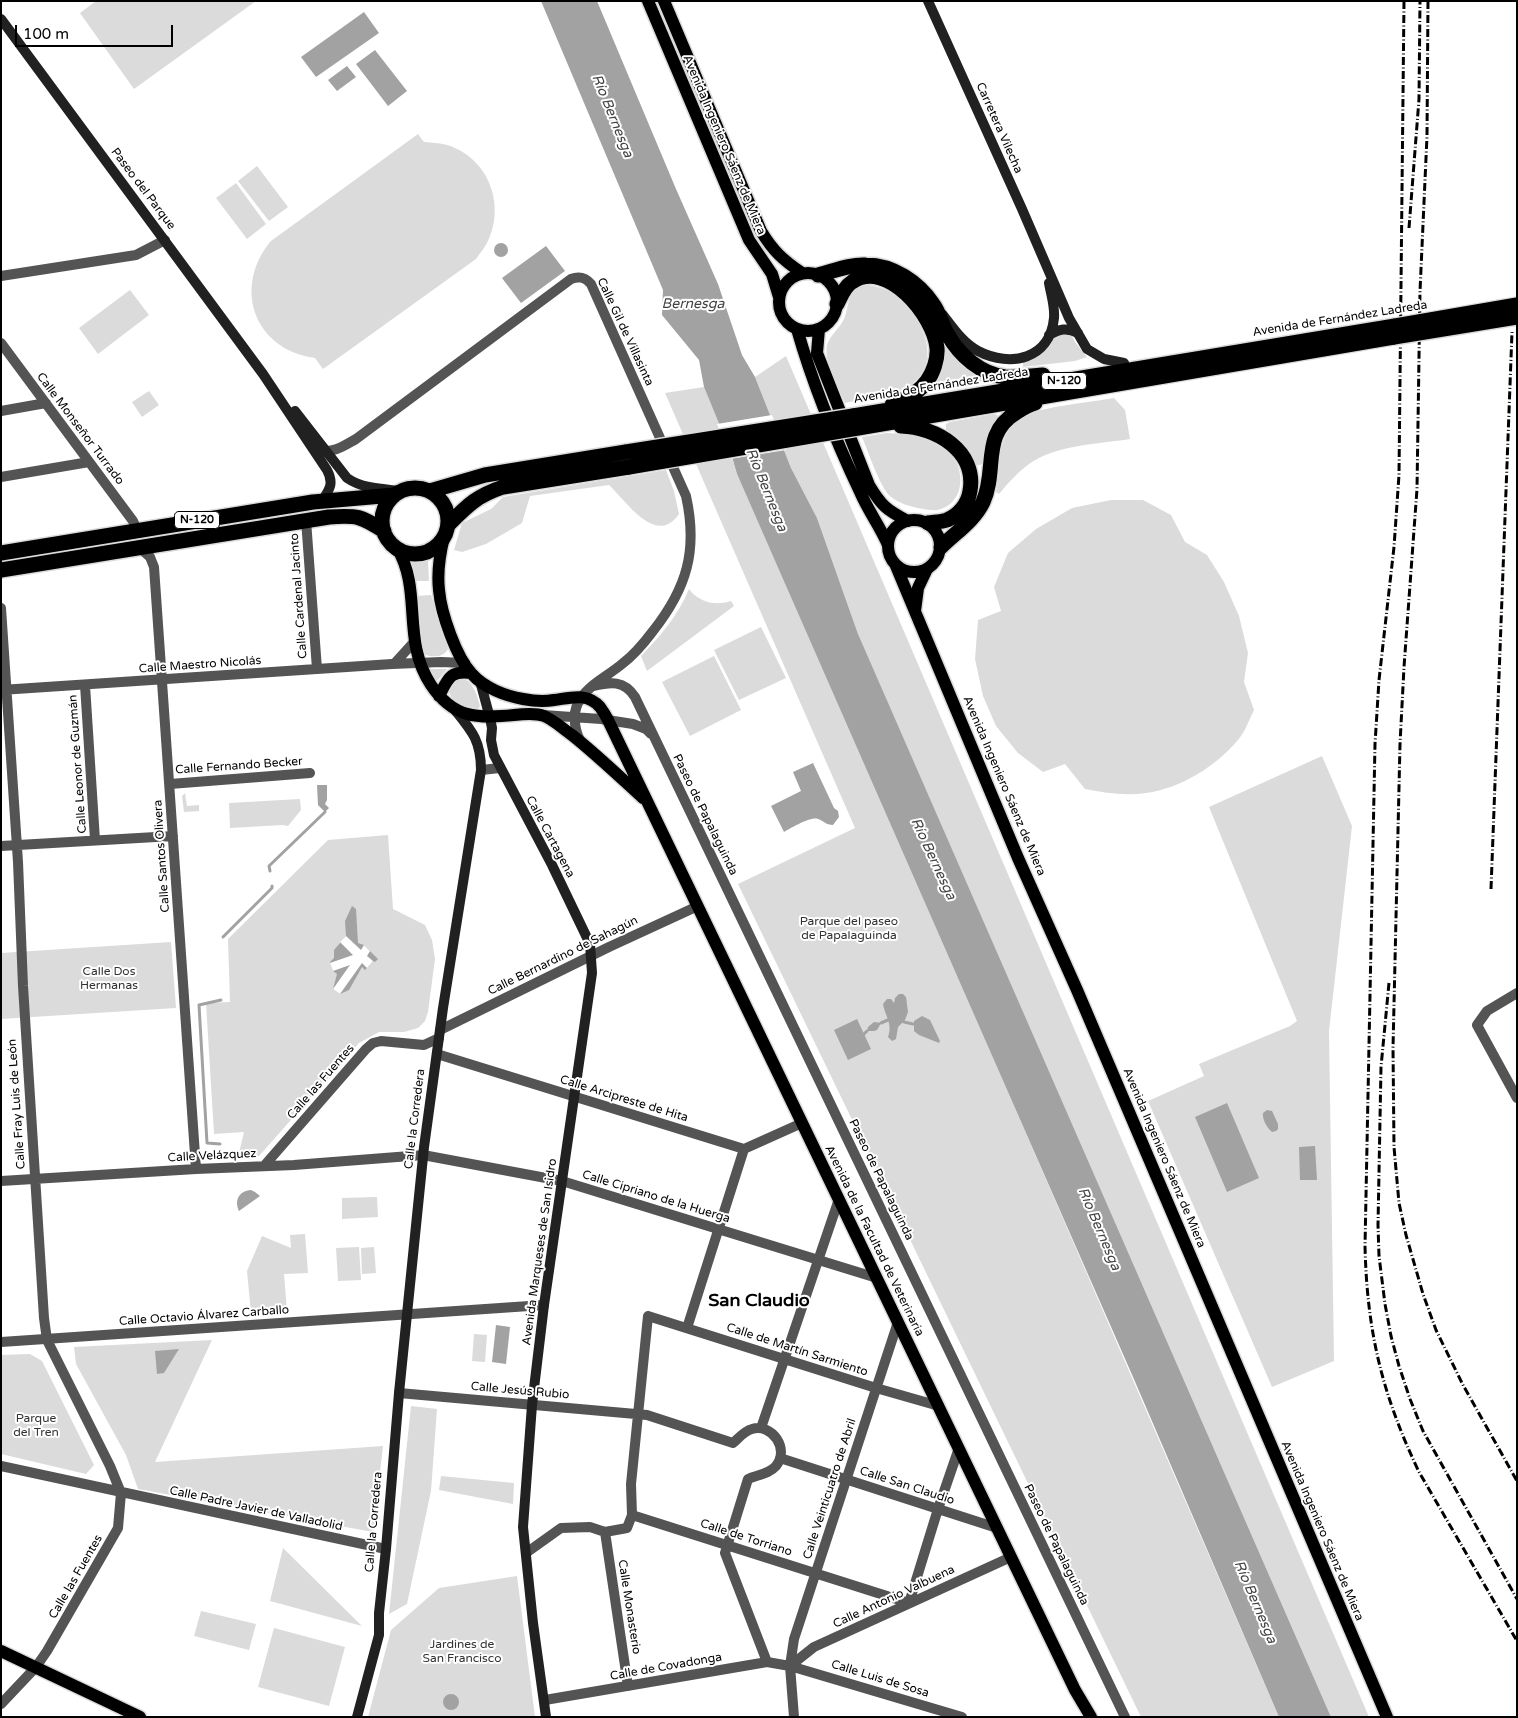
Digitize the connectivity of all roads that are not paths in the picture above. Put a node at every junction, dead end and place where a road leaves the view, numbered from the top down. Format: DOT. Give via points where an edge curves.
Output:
graph roads {
  1 [pos="648,1"];
  2 [pos="664,1"];
  3 [pos="928,1"];
  4 [pos="1,19"];
  5 [pos="166,240"];
  6 [pos="1046,265"];
  7 [pos="802,273"];
  8 [pos="818,275"];
  9 [pos="1,276"];
  10 [pos="779,297"];
  11 [pos="837,304"];
  12 [pos="933,304"];
  13 [pos="1517,305"];
  14 [pos="1517,317"];
  15 [pos="797,329"];
  16 [pos="819,329"];
  17 [pos="1394,331"];
  18 [pos="1078,333"];
  19 [pos="1049,335"];
  20 [pos="1,343"];
  21 [pos="1250,349"];
  22 [pos="1124,363"];
  23 [pos="263,374"];
  24 [pos="1129,381"];
  25 [pos="46,403"];
  26 [pos="283,405"];
  27 [pos="1,411"];
  28 [pos="878,419"];
  29 [pos="327,452"];
  30 [pos="627,459"];
  31 [pos="89,462"];
  32 [pos="1,476"];
  33 [pos="430,491"];
  34 [pos="398,493"];
  35 [pos="322,501"];
  36 [pos="306,520"];
  37 [pos="908,521"];
  38 [pos="928,524"];
  39 [pos="137,530"];
  40 [pos="384,531"];
  41 [pos="446,531"];
  42 [pos="888,545"];
  43 [pos="140,548"];
  44 [pos="397,548"];
  45 [pos="941,548"];
  46 [pos="1,553"];
  47 [pos="896,566"];
  48 [pos="926,569"];
  49 [pos="1,570"];
  50 [pos="1,608"];
  51 [pos="915,611"];
  52 [pos="414,642"];
  53 [pos="419,663"];
  54 [pos="397,664"];
  55 [pos="317,669"];
  56 [pos="472,673"];
  57 [pos="162,680"];
  58 [pos="85,685"];
  59 [pos="593,686"];
  60 [pos="4,691"];
  61 [pos="439,696"];
  62 [pos="581,697"];
  63 [pos="455,710"];
  64 [pos="543,715"];
  65 [pos="574,717"];
  66 [pos="608,720"];
  67 [pos="491,723"];
  68 [pos="653,737"];
  69 [pos="580,742"];
  70 [pos="500,768"];
  71 [pos="481,770"];
  72 [pos="310,773"];
  73 [pos="170,784"];
  74 [pos="648,804"];
  75 [pos="173,836"];
  76 [pos="95,840"];
  77 [pos="16,845"];
  78 [pos="1,846"];
  79 [pos="698,906"];
  80 [pos="591,956"];
  81 [pos="1517,994"];
  82 [pos="440,1034"];
  83 [pos="437,1054"];
  84 [pos="574,1097"];
  85 [pos="1517,1098"];
  86 [pos="802,1124"];
  87 [pos="744,1149"];
  88 [pos="423,1155"];
  89 [pos="264,1166"];
  90 [pos="196,1169"];
  91 [pos="35,1179"];
  92 [pos="1,1181"];
  93 [pos="562,1181"];
  94 [pos="839,1199"];
  95 [pos="719,1230"];
  96 [pos="818,1260"];
  97 [pos="877,1278"];
  98 [pos="544,1306"];
  99 [pos="408,1316"];
  100 [pos="898,1322"];
  101 [pos="687,1328"];
  102 [pos="47,1340"];
  103 [pos="1,1342"];
  104 [pos="785,1359"];
  105 [pos="876,1388"];
  106 [pos="399,1393"];
  107 [pos="532,1405"];
  108 [pos="938,1406"];
  109 [pos="638,1415"];
  110 [pos="761,1428"];
  111 [pos="959,1448"];
  112 [pos="780,1458"];
  113 [pos="1,1466"];
  114 [pos="846,1480"];
  115 [pos="120,1493"];
  116 [pos="938,1509"];
  117 [pos="632,1515"];
  118 [pos="997,1528"];
  119 [pos="605,1532"];
  120 [pos="727,1545"];
  121 [pos="386,1549"];
  122 [pos="526,1553"];
  123 [pos="1012,1557"];
  124 [pos="816,1573"];
  125 [pos="909,1603"];
  126 [pos="1,1651"];
  127 [pos="767,1662"];
  128 [pos="790,1666"];
  129 [pos="36,1667"];
  130 [pos="628,1686"];
  131 [pos="1075,1690"];
  132 [pos="545,1700"];
  133 [pos="1,1704"];
  134 [pos="1082,1713"];
  135 [pos="140,1717"];
  136 [pos="357,1717"];
  137 [pos="546,1717"];
  138 [pos="794,1717"];
  139 [pos="962,1717"];
  140 [pos="1091,1717"];
  141 [pos="1125,1717"];
  142 [pos="1387,1717"];
  1 -- 10 [label="main road, Avenida Ingeniero Sáenz de Miera" via="749,240 772,274"];
  2 -- 7 [label="main road, Avenida Ingeniero Sáenz de Miera" via="761,231 782,259"];
  3 -- 6 [label="main road, Carretera Vilecha"];
  4 -- 5 [label="main road, Paseo del Parque"];
  5 -- 9 [label="street" via="136,255"];
  5 -- 23 [label="main road, Paseo del Parque"];
  6 -- 18 [label="main road"];
  6 -- 19 [label="main road" via="1054,307"];
  7 -- 8 [label="main road"];
  7 -- 10 [label="main road" via="789,279"];
  8 -- 11 [label="main road" via="827,280 835,291"];
  8 -- 12 [label="highway" via="856,265 889,268 910,280"];
  10 -- 15 [label="main road" via="783,318"];
  11 -- 16 [label="main road" via="830,321"];
  11 -- 28 [label="highway" via="851,282 867,276 884,279 910,298 933,333 937,355 928,381 918,392"];
  12 -- 19 [label="main road" via="968,344 990,356 1010,359 1033,354"];
  12 -- 22 [label="highway" via="956,346 987,372 1021,377"];
  13 -- 17 [label="highway, Avenida de Fernández Ladreda, bridge"];
  14 -- 17 [label="highway, Avenida de Fernández Ladreda, bridge"];
  15 -- 16 [label="main road"];
  15 -- 42 [label="main road" via="821,399 860,493"];
  16 -- 37 [label="main road" via="817,353 869,485 880,503 892,514"];
  17 -- 21 [label="highway, Avenida de Fernández Ladreda / N-120"];
  17 -- 24 [label="highway, Avenida de Fernández Ladreda / N-120"];
  18 -- 19 [label="main road" via="1070,329"];
  18 -- 22 [label="main road" via="1088,349 1104,359"];
  20 -- 25 [label="street, Calle Monseñor Turrado"];
  21 -- 22 [label="highway" via="1217,347"];
  21 -- 28 [label="highway, Avenida de Fernández Ladreda / N-120"];
  23 -- 26 [label="main road, Paseo del Parque"];
  23 -- 29 [label="main road, Paseo del Parque"];
  24 -- 28 [label="highway, Avenida de Fernández Ladreda / N-120"];
  24 -- 45 [label="highway" via="1029,405 1006,418 996,433 988,489 982,502 975,515"];
  25 -- 27 [label="street"];
  25 -- 31 [label="street, Calle Monseñor Turrado"];
  26 -- 29 [label="street" via="315,446"];
  26 -- 35 [label="main road, Paseo del Parque" via="331,476 332,484"];
  28 -- 30 [label="highway, Avenida de Fernández Ladreda / N-120, bridge"];
  28 -- 38 [label="highway" via="939,435 959,450 964,458 971,476 965,506 946,520"];
  29 -- 34 [label="main road, Paseo del Parque" via="337,467 356,484"];
  29 -- 59 [label="street, Calle Gil de Villasinta" via="356,438 571,279 581,277 588,280 686,496 691,530 690,556 683,582 668,611 643,644"];
  30 -- 33 [label="highway, Avenida de Fernández Ladreda / N-120" via="485,475"];
  30 -- 41 [label="highway, Avenida de Fernández Ladreda / N-120" via="496,490 469,504"];
  31 -- 32 [label="street"];
  31 -- 39 [label="street, Calle Monseñor Turrado" via="134,521"];
  33 -- 34 [label="highway, N-120" via="420,488"];
  33 -- 41 [label="highway" via="444,504"];
  34 -- 35 [label="highway, N-120"];
  34 -- 40 [label="highway" via="384,511"];
  35 -- 39 [label="highway, N-120"];
  36 -- 40 [label="highway, N-120" via="355,516"];
  36 -- 43 [label="highway, N-120"];
  36 -- 55 [label="street, Calle Cardenal Jacinto"];
  37 -- 38 [label="main road" via="920,520"];
  37 -- 42 [label="main road" via="893,530"];
  38 -- 45 [label="main road" via="938,536"];
  39 -- 46 [label="highway, N-120"];
  40 -- 44 [label="highway, N-120"];
  41 -- 44 [label="highway, N-120" via="433,548 422,552 408,553"];
  41 -- 56 [label="main road" via="438,589 453,642"];
  42 -- 47 [label="main road"];
  43 -- 49 [label="highway, N-120"];
  43 -- 57 [label="street, Calle Santos Olivera" via="150,557 154,567"];
  44 -- 52 [label="main road, Calle la Corredera" via="407,568 410,584"];
  45 -- 48 [label="main road"];
  47 -- 48 [label="main road" via="909,572"];
  47 -- 51 [label="main road, Avenida Ingeniero Sáenz de Miera"];
  48 -- 51 [label="main road" via="918,588"];
  50 -- 60 [label="street, Calle Fray Luis de León"];
  51 -- 142 [label="main road, Avenida Ingeniero Sáenz de Miera"];
  52 -- 53 [label="main road, Calle la Corredera"];
  52 -- 54 [label="street"];
  53 -- 54 [label="street, Calle Maestro Nicolás"];
  53 -- 56 [label="street, Calle Maestro Nicolás"];
  53 -- 61 [label="main road, Calle la Corredera"];
  54 -- 55 [label="street, Calle Maestro Nicolás"];
  55 -- 57 [label="street, Calle Maestro Nicolás"];
  56 -- 61 [label="main road" via="455,673 447,680"];
  56 -- 62 [label="main road" via="497,691 523,699"];
  56 -- 67 [label="main road, Calle Cartagena" via="485,695"];
  57 -- 58 [label="street, Calle Maestro Nicolás"];
  57 -- 73 [label="street, Calle Santos Olivera"];
  58 -- 60 [label="street, Calle Maestro Nicolás"];
  58 -- 76 [label="street, Calle Leonor de Guzmán"];
  59 -- 62 [label="street, Calle Gil de Villasinta"];
  59 -- 68 [label="street, Paseo de Papalaguinda" via="607,683 629,688"];
  60 -- 77 [label="street, Calle Fray Luis de León"];
  61 -- 63 [label="main road, Calle la Corredera"];
  62 -- 65 [label="street"];
  62 -- 66 [label="main road, Avenida de la Facultad de Veterinaria" via="600,707"];
  63 -- 67 [label="main road"];
  63 -- 71 [label="main road, Calle la Corredera" via="472,730 478,743"];
  64 -- 65 [label="street"];
  64 -- 67 [label="main road" via="522,714"];
  64 -- 69 [label="main road, Avenida de la Facultad de Veterinaria"];
  65 -- 66 [label="street"];
  65 -- 69 [label="street"];
  66 -- 68 [label="street" via="633,724 646,729"];
  66 -- 74 [label="main road, Avenida de la Facultad de Veterinaria"];
  67 -- 70 [label="main road, Calle Cartagena" via="490,740"];
  68 -- 141 [label="street, Paseo de Papalaguinda"];
  69 -- 74 [label="main road, Avenida de la Facultad de Veterinaria"];
  70 -- 71 [label="street"];
  70 -- 80 [label="main road, Calle Cartagena" via="552,865 590,944"];
  71 -- 82 [label="main road, Calle la Corredera"];
  72 -- 73 [label="street, Calle Fernando Becker"];
  73 -- 75 [label="street, Calle Santos Olivera"];
  74 -- 79 [label="main road, Avenida de la Facultad de Veterinaria"];
  75 -- 76 [label="street"];
  75 -- 90 [label="street, Calle Santos Olivera"];
  76 -- 77 [label="street"];
  77 -- 78 [label="street"];
  77 -- 91 [label="street, Calle Fray Luis de León"];
  79 -- 80 [label="street, Calle Bernardino de Sahagún"];
  79 -- 86 [label="main road, Avenida de la Facultad de Veterinaria"];
  80 -- 82 [label="street, Calle Bernardino de Sahagún"];
  80 -- 84 [label="main road, Avenida Marqueses de San Isidro" via="592,973"];
  81 -- 85 [label="street" via="1487,1011 1477,1025"];
  82 -- 83 [label="main road, Calle la Corredera"];
  82 -- 89 [label="street, Calle las Fuentes" via="424,1045 373,1043"];
  83 -- 84 [label="street, Calle Arcipreste de Hita"];
  83 -- 88 [label="main road, Calle la Corredera"];
  84 -- 87 [label="street, Calle Arcipreste de Hita"];
  84 -- 93 [label="main road, Avenida Marqueses de San Isidro"];
  86 -- 87 [label="street"];
  86 -- 94 [label="main road, Avenida de la Facultad de Veterinaria"];
  87 -- 95 [label="street"];
  88 -- 89 [label="street, Calle Velázquez"];
  88 -- 93 [label="street, Calle Cipriano de la Huerga"];
  88 -- 99 [label="main road, Calle la Corredera"];
  89 -- 90 [label="street, Calle Velázquez"];
  90 -- 91 [label="street, Calle Velázquez"];
  91 -- 92 [label="street, Calle Velázquez"];
  91 -- 102 [label="street, Calle Fray Luis de León"];
  93 -- 95 [label="street, Calle Cipriano de la Huerga"];
  93 -- 98 [label="main road, Avenida Marqueses de San Isidro"];
  94 -- 96 [label="street"];
  94 -- 97 [label="main road, Avenida de la Facultad de Veterinaria"];
  95 -- 96 [label="street, Calle Cipriano de la Huerga"];
  95 -- 101 [label="street"];
  96 -- 97 [label="street, Calle Cipriano de la Huerga"];
  96 -- 104 [label="street"];
  97 -- 100 [label="main road, Avenida de la Facultad de Veterinaria"];
  98 -- 99 [label="street"];
  98 -- 107 [label="main road, Avenida Marqueses de San Isidro"];
  99 -- 102 [label="street, Calle Octavio Álvarez Carballo"];
  99 -- 106 [label="main road, Calle la Corredera"];
  100 -- 105 [label="street, Calle Veinticuatro de Abril"];
  100 -- 108 [label="main road, Avenida de la Facultad de Veterinaria"];
  101 -- 104 [label="street, Calle de Martín Sarmiento"];
  101 -- 109 [label="street, Calle de Martín Sarmiento" via="648,1316"];
  102 -- 103 [label="street, Calle Octavio Álvarez Carballo"];
  102 -- 115 [label="street, Calle Fray Luis de León" via="110,1466"];
  104 -- 105 [label="street, Calle de Martín Sarmiento"];
  104 -- 110 [label="street"];
  105 -- 108 [label="street, Calle de Martín Sarmiento"];
  105 -- 114 [label="street, Calle Veinticuatro de Abril"];
  106 -- 107 [label="street, Calle Jesús Rubio"];
  106 -- 121 [label="main road, Calle la Corredera"];
  107 -- 109 [label="street, Calle Jesús Rubio"];
  107 -- 122 [label="main road, Avenida Marqueses de San Isidro" via="522,1527"];
  108 -- 111 [label="main road, Avenida de la Facultad de Veterinaria"];
  109 -- 110 [label="street" via="734,1443 746,1432"];
  109 -- 117 [label="street" via="631,1484"];
  110 -- 112 [label="street" via="779,1441"];
  111 -- 116 [label="street"];
  111 -- 118 [label="main road, Avenida de la Facultad de Veterinaria"];
  112 -- 114 [label="street, Calle San Claudio"];
  112 -- 120 [label="street" via="768,1473 748,1478"];
  113 -- 115 [label="street, Calle Padre Javier de Valladolid"];
  114 -- 116 [label="street, Calle San Claudio"];
  114 -- 124 [label="street, Calle Veinticuatro de Abril"];
  115 -- 121 [label="street, Calle Padre Javier de Valladolid"];
  115 -- 129 [label="street, Calle las Fuentes" via="118,1528"];
  116 -- 118 [label="street, Calle San Claudio"];
  116 -- 125 [label="street"];
  117 -- 119 [label="street" via="627,1528"];
  117 -- 120 [label="street, Calle de Torriano"];
  118 -- 123 [label="main road, Avenida de la Facultad de Veterinaria"];
  119 -- 122 [label="street" via="590,1526 561,1528"];
  119 -- 130 [label="street, Calle Monasterio"];
  120 -- 124 [label="street, Calle de Torriano"];
  120 -- 127 [label="street" via="725,1553"];
  121 -- 136 [label="main road, Calle la Corredera" via="379,1635"];
  122 -- 132 [label="main road, Avenida Marqueses de San Isidro"];
  123 -- 125 [label="street, Calle Antonio Valbuena"];
  123 -- 131 [label="main road, Avenida de la Facultad de Veterinaria"];
  124 -- 125 [label="street, Calle de Torriano"];
  124 -- 128 [label="street, Calle Veinticuatro de Abril" via="794,1639"];
  125 -- 128 [label="street, Calle Antonio Valbuena" via="814,1647"];
  126 -- 129 [label="main road"];
  127 -- 128 [label="street, Calle de Covadonga"];
  127 -- 130 [label="street, Calle de Covadonga"];
  128 -- 138 [label="street, Calle Veinticuatro de Abril"];
  128 -- 139 [label="street, Calle Luis de Sosa"];
  129 -- 133 [label="street, Calle las Fuentes"];
  129 -- 135 [label="main road"];
  130 -- 132 [label="street, Calle de Covadonga"];
  131 -- 134 [label="main road, Avenida de la Facultad de Veterinaria"];
  131 -- 140 [label="main road, Avenida de la Facultad de Veterinaria"];
  132 -- 137 [label="main road, Avenida Marqueses de San Isidro"];
}
